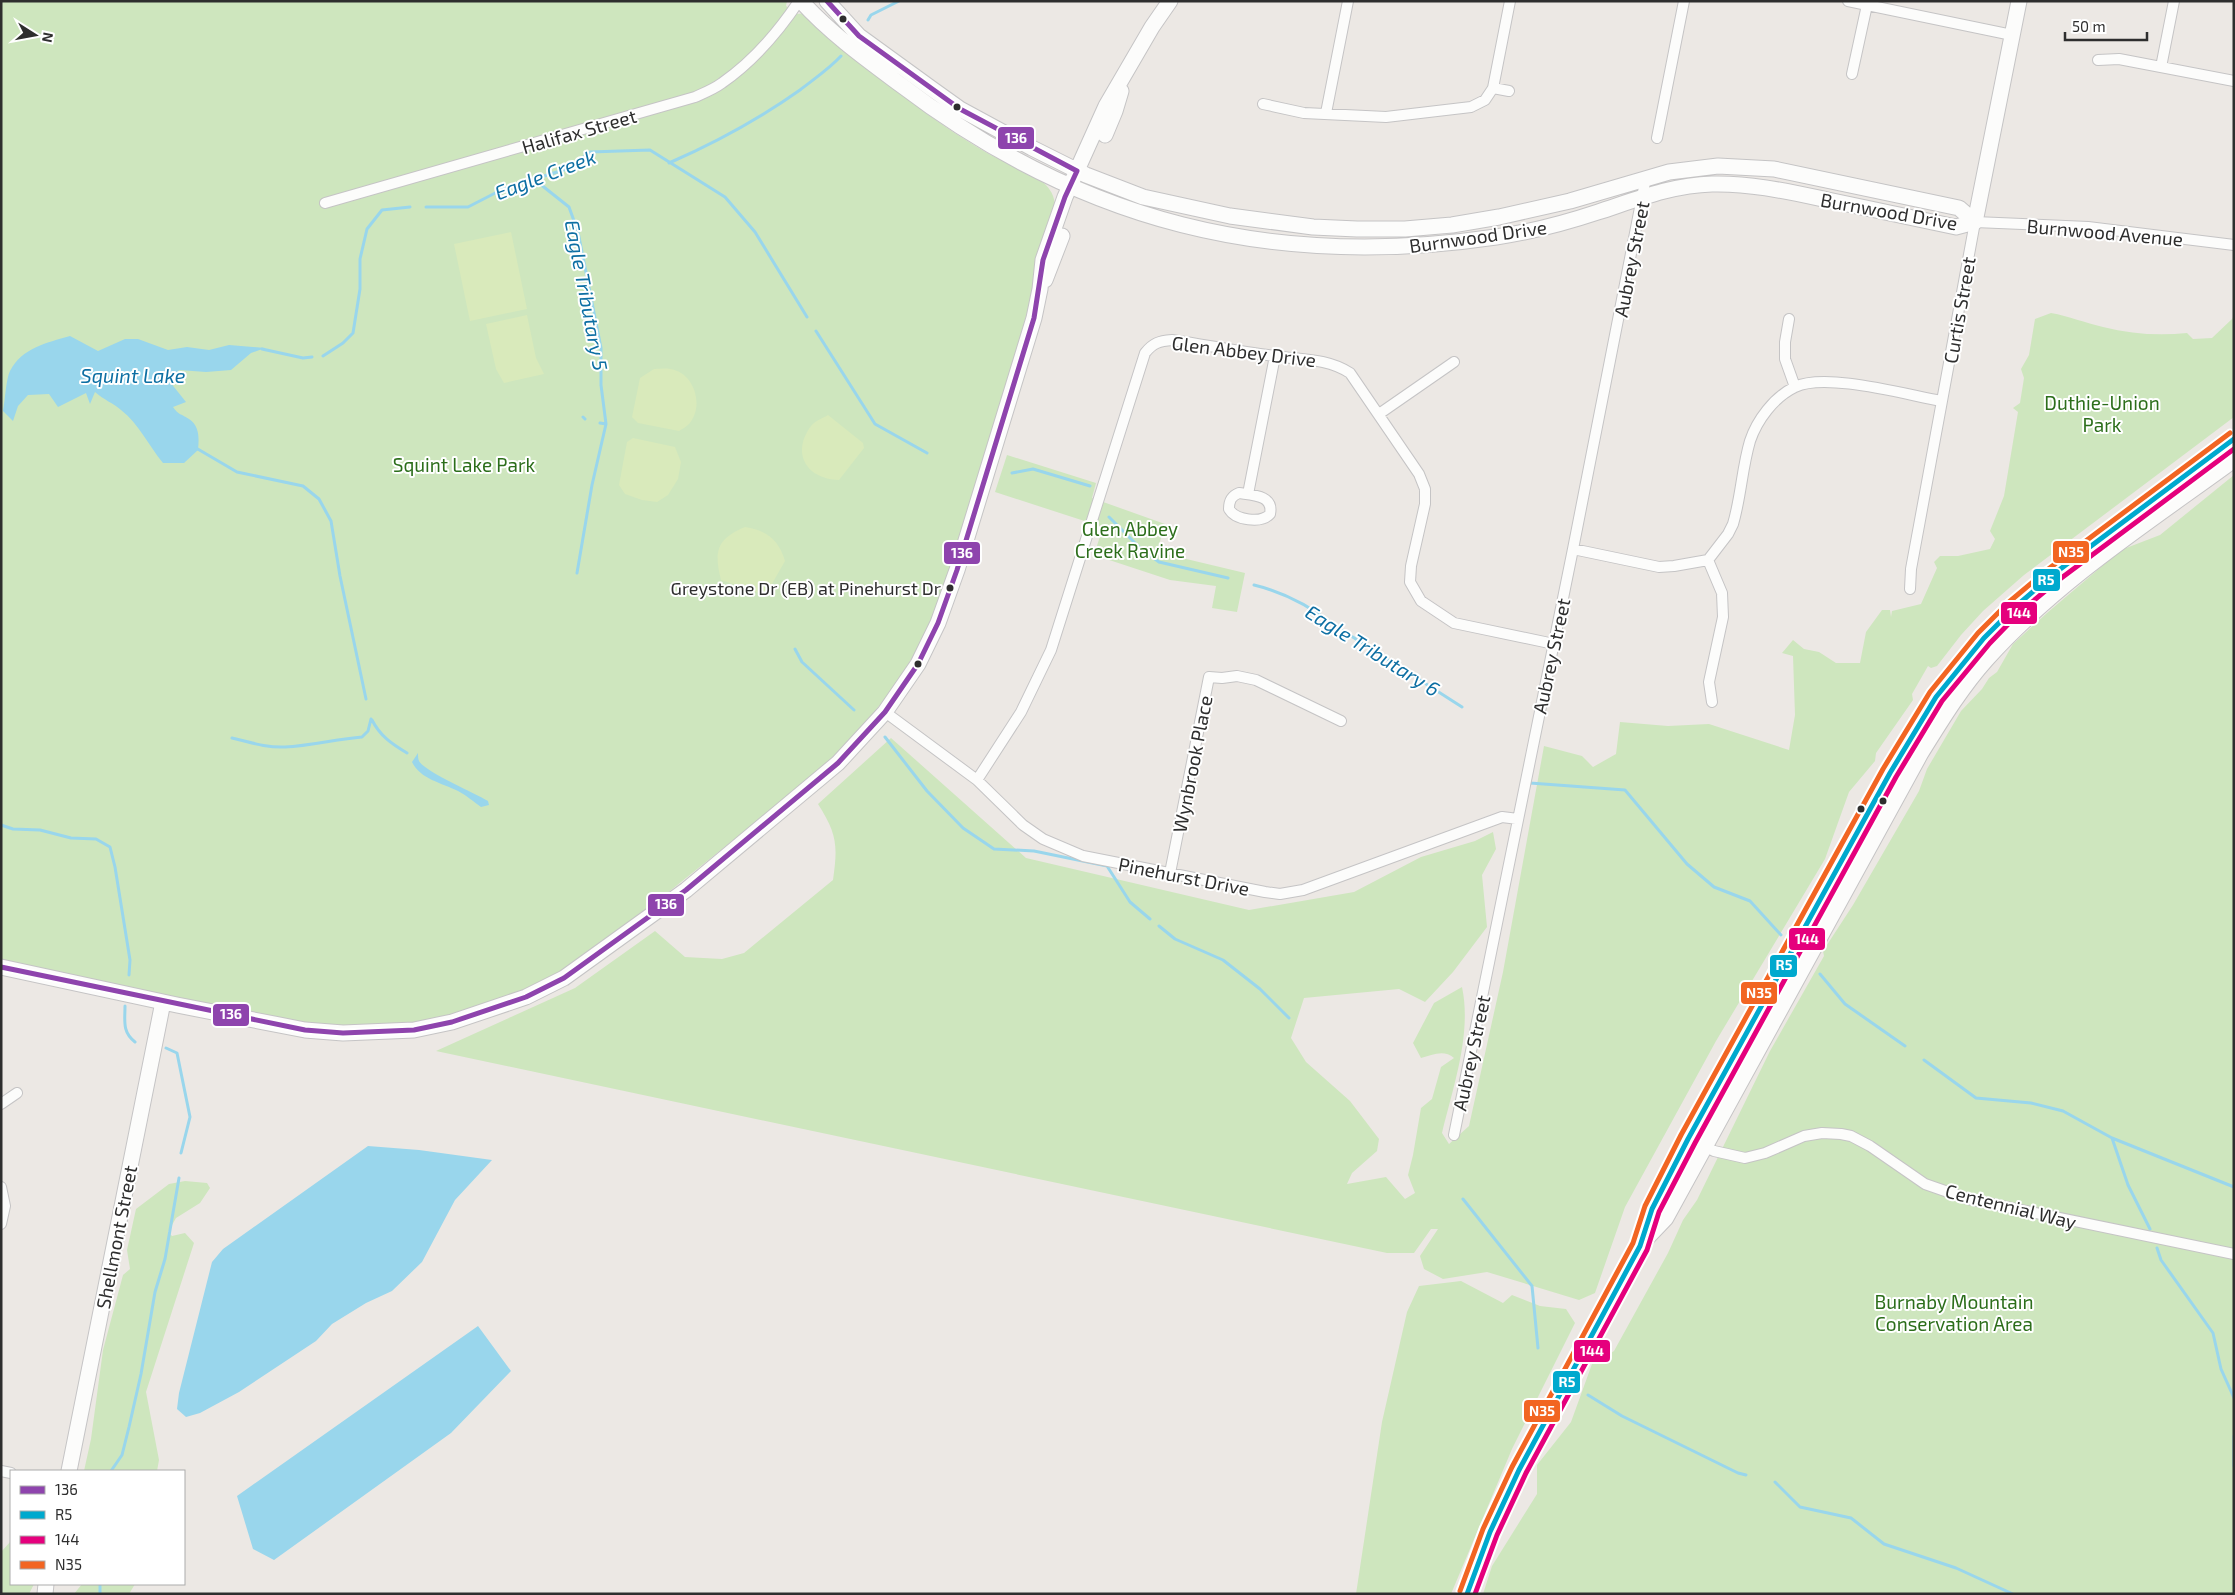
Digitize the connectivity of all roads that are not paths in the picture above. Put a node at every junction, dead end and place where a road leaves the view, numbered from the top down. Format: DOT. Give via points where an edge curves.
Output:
graph roads {
  1 [pos="800,1"];
  2 [pos="826,1"];
  3 [pos="1170,1"];
  4 [pos="1348,1"];
  5 [pos="1510,1"];
  6 [pos="1684,1"];
  7 [pos="1848,1"];
  8 [pos="2019,1"];
  9 [pos="2174,1"];
  10 [pos="1867,5"];
  11 [pos="2012,35"];
  12 [pos="2098,60"];
  13 [pos="2161,67"];
  14 [pos="1852,74"];
  15 [pos="2234,82"];
  16 [pos="1493,88"];
  17 [pos="1509,91"];
  18 [pos="1263,104"];
  19 [pos="1326,113"];
  20 [pos="1657,138"];
  21 [pos="1082,173"];
  22 [pos="1646,177"];
  23 [pos="1074,189"];
  24 [pos="1643,198"];
  25 [pos="325,203"];
  26 [pos="1975,222"];
  27 [pos="2234,245"];
  28 [pos="1789,319"];
  29 [pos="1275,356"];
  30 [pos="1454,362"];
  31 [pos="1795,386"];
  32 [pos="1942,401"];
  33 [pos="1379,414"];
  34 [pos="2234,439"];
  35 [pos="2234,460"];
  36 [pos="1248,494"];
  37 [pos="1573,549"];
  38 [pos="1708,560"];
  39 [pos="1910,589"];
  40 [pos="1554,644"];
  41 [pos="1712,702"];
  42 [pos="885,712"];
  43 [pos="1341,720"];
  44 [pos="977,780"];
  45 [pos="1518,819"];
  46 [pos="1170,874"];
  47 [pos="1,967"];
  48 [pos="162,1002"];
  49 [pos="17,1093"];
  50 [pos="1,1104"];
  51 [pos="1454,1135"];
  52 [pos="1688,1139"];
  53 [pos="1704,1147"];
  54 [pos="1,1187"];
  55 [pos="1,1224"];
  56 [pos="1640,1246"];
  57 [pos="2234,1254"];
  58 [pos="69,1470"];
  59 [pos="1467,1594"];
  1 -- 23 [label="street, Burnwood Drive" via="851,46 956,125"];
  1 -- 25 [label="street, Halifax Street" via="747,62 722,84 695,98"];
  2 -- 21 [label="street, Burnwood Drive" via="860,36 960,109"];
  3 -- 21 [label="street" via="1106,106"];
  4 -- 19 [label="street"];
  5 -- 16 [label="street"];
  6 -- 20 [label="street"];
  7 -- 10 [label="street"];
  8 -- 11 [label="street, Curtis Street"];
  9 -- 13 [label="street"];
  10 -- 11 [label="street"];
  10 -- 14 [label="street"];
  11 -- 26 [label="street, Curtis Street"];
  12 -- 13 [label="street" via="2119,59"];
  13 -- 15 [label="street"];
  16 -- 17 [label="street"];
  16 -- 19 [label="street" via="1485,100 1471,107 1386,117"];
  18 -- 19 [label="street"];
  21 -- 22 [label="street, Burnwood Drive" via="1143,197 1204,211 1272,222 1357,229 1424,227 1499,217 1570,201"];
  21 -- 23 [label="street"];
  22 -- 24 [label="street, Aubrey Street"];
  22 -- 26 [label="street, Burnwood Drive" via="1693,167 1774,169 1959,208"];
  23 -- 24 [label="street, Burnwood Drive" via="1133,211 1221,233 1353,247 1450,244 1502,236 1553,225"];
  23 -- 42 [label="street" via="1051,269 1040,289 1034,318 938,623 918,664"];
  24 -- 26 [label="street, Burnwood Drive" via="1685,187 1733,184 1780,190 1956,227"];
  24 -- 37 [label="street, Aubrey Street"];
  26 -- 27 [label="street, Burnwood Avenue" via="2088,227"];
  26 -- 32 [label="street, Curtis Street"];
  28 -- 31 [label="street" via="1784,342 1785,360"];
  29 -- 33 [label="street, Glen Abbey Drive" via="1338,365 1350,373"];
  29 -- 36 [label="street"];
  29 -- 44 [label="street, Glen Abbey Drive" via="1172,340 1159,341 1145,353 1051,650 1021,712"];
  30 -- 33 [label="street"];
  31 -- 32 [label="street" via="1834,382"];
  31 -- 38 [label="street" via="1772,404 1758,423 1750,443 1733,524"];
  32 -- 39 [label="street, Curtis Street" via="1910,570"];
  33 -- 40 [label="street, Glen Abbey Drive" via="1419,474 1425,489 1410,582 1421,601 1454,623"];
  34 -- 52 [label="street" via="2051,576 2014,608 1954,673 1890,773"];
  35 -- 53 [label="street" via="2047,601 1984,662 1921,753"];
  37 -- 38 [label="street" via="1659,567"];
  37 -- 40 [label="street, Aubrey Street"];
  38 -- 41 [label="street" via="1722,593 1723,617 1709,682"];
  40 -- 45 [label="street, Aubrey Street"];
  42 -- 44 [label="street, Pinehurst Drive"];
  42 -- 48 [label="street" via="838,763 686,890 564,978 526,997 490,1011 414,1030 343,1033 305,1030"];
  43 -- 46 [label="street, Wynbrook Place" via="1246,677 1209,677"];
  44 -- 46 [label="street, Pinehurst Drive" via="1023,825 1063,849"];
  45 -- 46 [label="street, Pinehurst Drive" via="1502,817 1292,893 1265,892"];
  45 -- 51 [label="street, Aubrey Street"];
  47 -- 48 [label="street"];
  48 -- 58 [label="street, Shellmont Street"];
  49 -- 50 [label="street"];
  52 -- 53 [label="street, Centennial Way"];
  52 -- 56 [label="street" via="1652,1209"];
  53 -- 56 [label="street" via="1666,1218"];
  53 -- 57 [label="street, Centennial Way" via="1734,1156 1753,1157 1804,1136 1822,1133 1852,1136 1925,1184 1968,1199"];
  54 -- 55 [label="street" via="5,1206"];
  56 -- 59 [label="street" via="1519,1470 1490,1532"];
}
